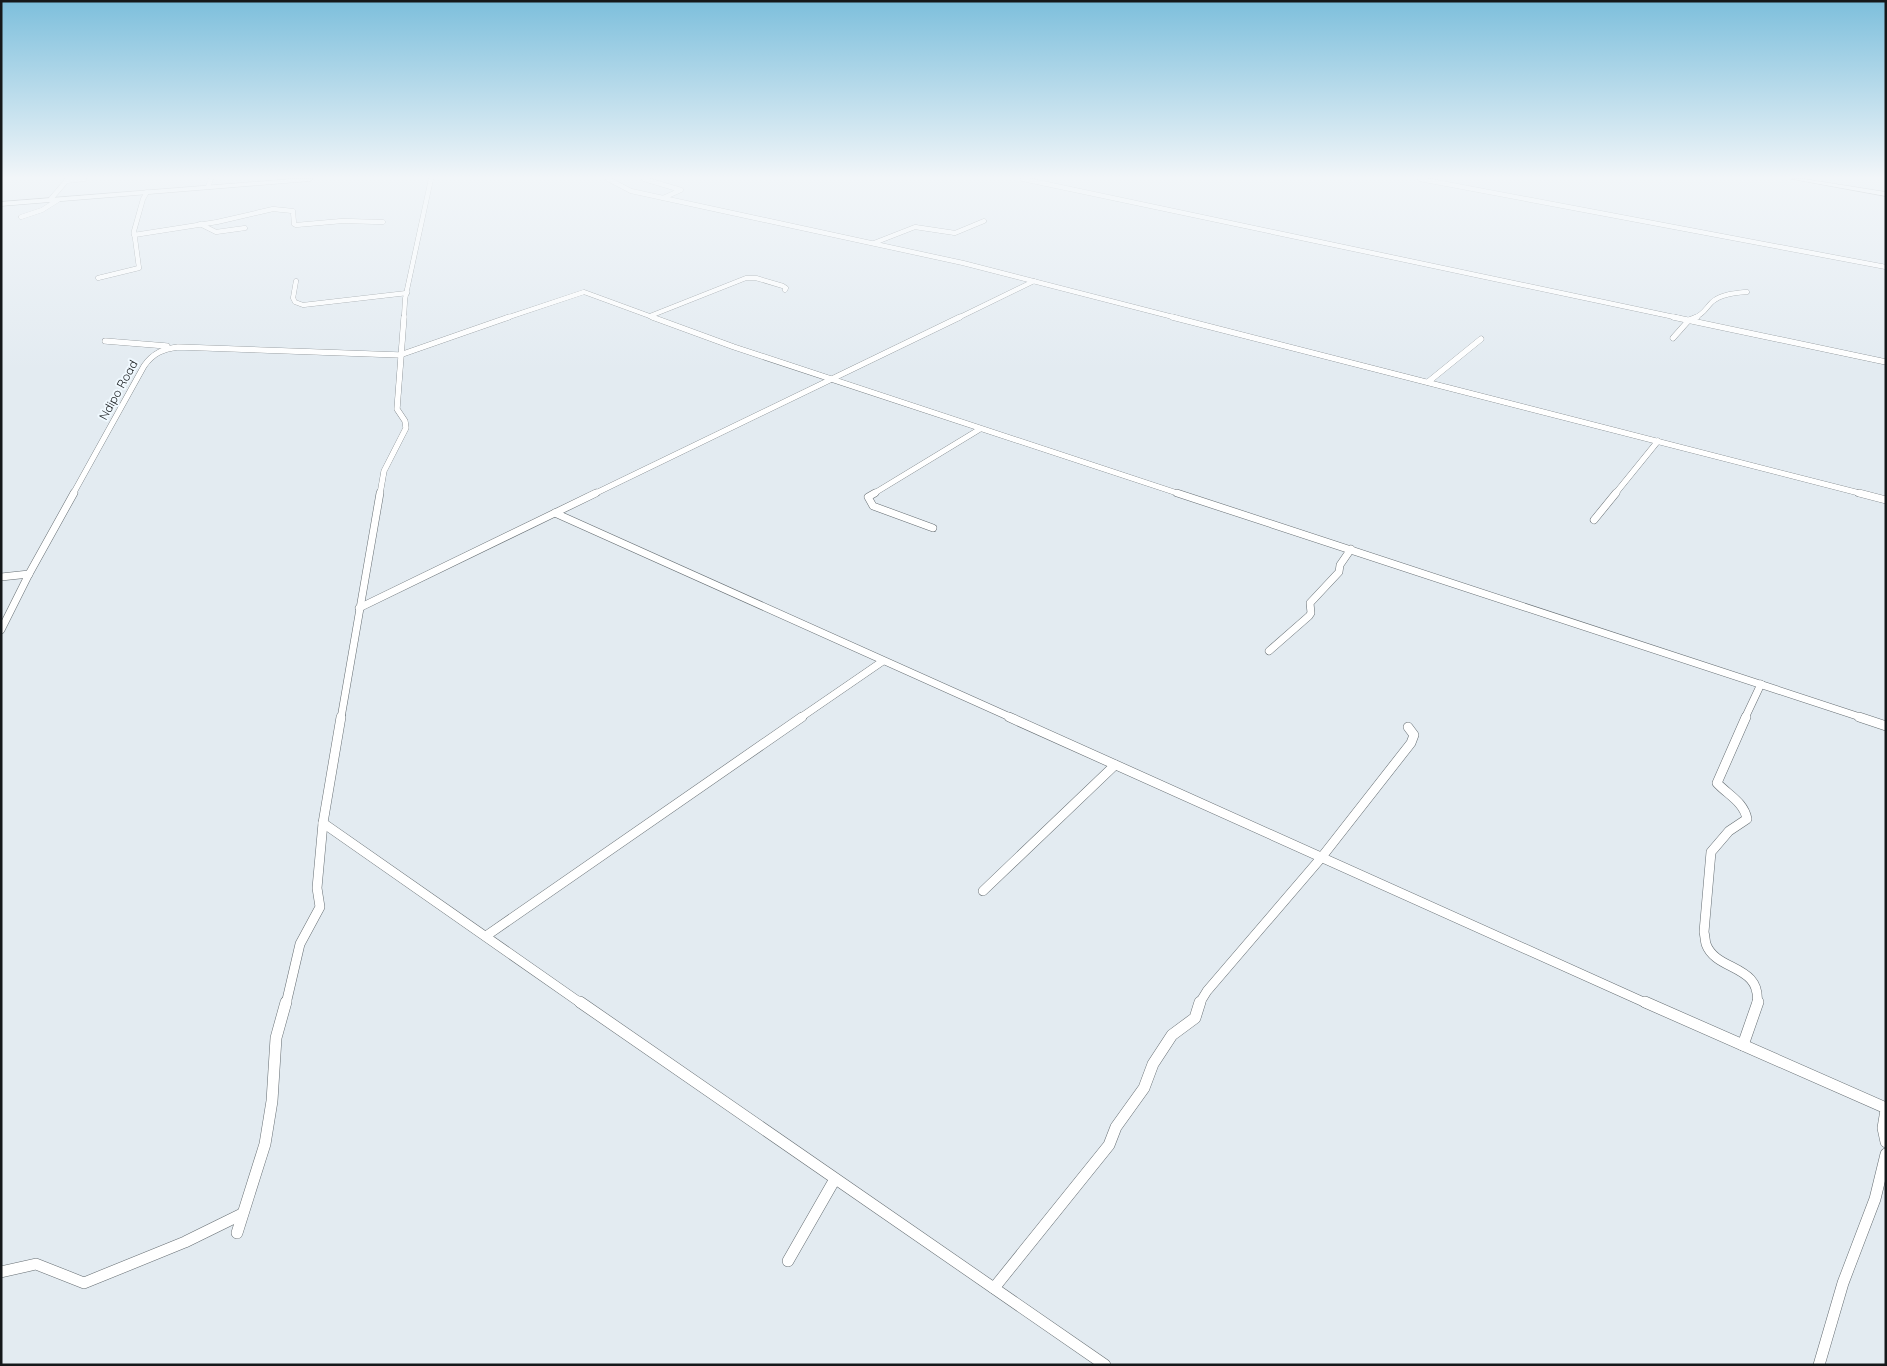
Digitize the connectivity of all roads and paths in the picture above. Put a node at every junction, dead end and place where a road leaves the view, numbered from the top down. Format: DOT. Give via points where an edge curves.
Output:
graph roads {
  1 [pos="135,243"];
  2 [pos="417,243"];
  3 [pos="868,243"];
  4 [pos="877,243"];
  5 [pos="1325,243"];
  6 [pos="1758,243"];
  7 [pos="874,244"];
  8 [pos="1886,267"];
  9 [pos="98,278"];
  10 [pos="296,280"];
  11 [pos="1034,282"];
  12 [pos="785,290"];
  13 [pos="1747,292"];
  14 [pos="406,293"];
  15 [pos="650,316"];
  16 [pos="1689,320"];
  17 [pos="1672,338"];
  18 [pos="1481,339"];
  19 [pos="104,341"];
  20 [pos="163,350"];
  21 [pos="400,355"];
  22 [pos="1886,362"];
  23 [pos="833,380"];
  24 [pos="1428,382"];
  25 [pos="980,429"];
  26 [pos="1658,442"];
  27 [pos="1886,500"];
  28 [pos="555,513"];
  29 [pos="1594,520"];
  30 [pos="933,528"];
  31 [pos="1351,549"];
  32 [pos="30,574"];
  33 [pos="1,577"];
  34 [pos="359,608"];
  35 [pos="1,630"];
  36 [pos="1269,651"];
  37 [pos="883,661"];
  38 [pos="1761,684"];
  39 [pos="1886,726"];
  40 [pos="1408,727"];
  41 [pos="1115,765"];
  42 [pos="323,822"];
  43 [pos="1321,858"];
  44 [pos="983,891"];
  45 [pos="486,936"];
  46 [pos="1742,1045"];
  47 [pos="1886,1109"];
  48 [pos="1886,1142"];
  49 [pos="1886,1154"];
  50 [pos="836,1179"];
  51 [pos="242,1214"];
  52 [pos="237,1233"];
  53 [pos="788,1261"];
  54 [pos="1,1272"];
  55 [pos="994,1288"];
  56 [pos="1105,1365"];
  57 [pos="1818,1365"];
  1 -- 9 [label="street" via="139,268"];
  2 -- 14 [label="street"];
  3 -- 7 [label="street"];
  4 -- 7 [label="street"];
  5 -- 16 [label="street"];
  6 -- 8 [label="street"];
  7 -- 11 [label="street"];
  10 -- 14 [label="street" via="293,298 303,305"];
  11 -- 23 [label="street"];
  11 -- 24 [label="street"];
  12 -- 15 [label="street" via="783,286 746,278"];
  13 -- 16 [label="street" via="1721,296 1702,315"];
  14 -- 21 [label="street"];
  15 -- 21 [label="street" via="580,292"];
  15 -- 23 [label="street"];
  16 -- 17 [label="street"];
  16 -- 22 [label="street"];
  18 -- 24 [label="street"];
  19 -- 20 [label="street" via="167,346"];
  20 -- 21 [label="street" via="189,347"];
  20 -- 32 [label="street, Ndipo Road" via="150,356 143,367"];
  21 -- 34 [label="street" via="397,409 406,430 384,471"];
  23 -- 25 [label="street"];
  23 -- 28 [label="street"];
  24 -- 26 [label="street"];
  25 -- 30 [label="street" via="868,497 873,506"];
  25 -- 31 [label="street"];
  26 -- 27 [label="street"];
  26 -- 29 [label="street"];
  28 -- 34 [label="street"];
  28 -- 37 [label="street"];
  31 -- 36 [label="street" via="1339,572 1310,603 1309,616"];
  31 -- 38 [label="street"];
  32 -- 33 [label="street"];
  32 -- 35 [label="street, Ndipo Road"];
  34 -- 42 [label="street"];
  37 -- 41 [label="street"];
  37 -- 45 [label="street"];
  38 -- 39 [label="street"];
  38 -- 46 [label="street" via="1718,778 1717,784 1740,803 1747,819 1729,831 1711,852 1703,943 1711,954 1744,973 1757,989 1757,1004"];
  40 -- 43 [label="street" via="1414,735 1411,743"];
  41 -- 43 [label="street"];
  41 -- 44 [label="street"];
  42 -- 45 [label="street"];
  42 -- 51 [label="street" via="317,888 320,907 300,944 276,1038 265,1144"];
  43 -- 46 [label="street"];
  43 -- 55 [label="street" via="1207,991 1191,1022 1172,1035 1150,1070 1144,1088 1116,1127 1109,1145"];
  45 -- 50 [label="street"];
  46 -- 47 [label="street"];
  47 -- 48 [label="street" via="1883,1128"];
  49 -- 57 [label="street" via="1875,1199 1842,1283"];
  50 -- 53 [label="street"];
  50 -- 55 [label="street"];
  51 -- 52 [label="street"];
  51 -- 54 [label="street" via="185,1242 84,1283 36,1264"];
  55 -- 56 [label="street"];
}
